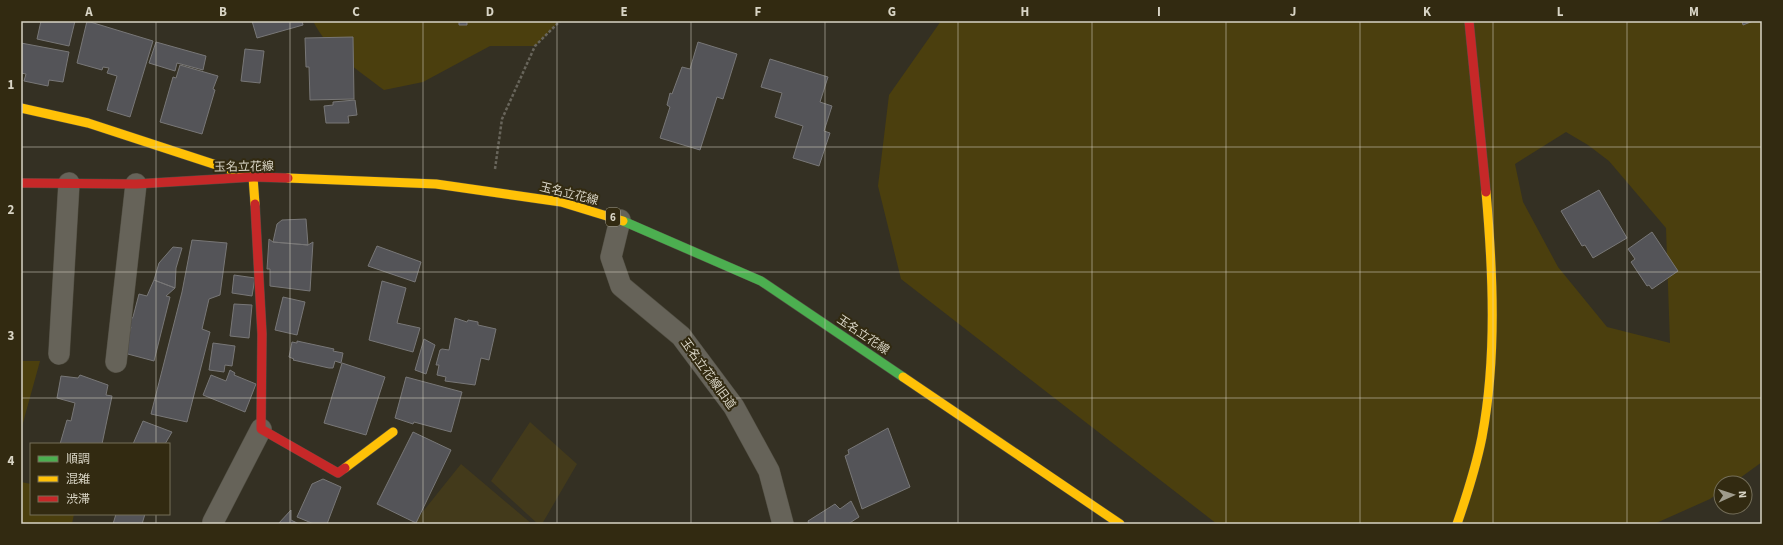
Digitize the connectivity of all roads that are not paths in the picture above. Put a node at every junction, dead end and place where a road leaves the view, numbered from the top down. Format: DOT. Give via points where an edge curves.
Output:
graph roads {
  1 [pos="1469,21"];
  2 [pos="21,108"];
  3 [pos="252,176"];
  4 [pos="21,183"];
  5 [pos="70,183"];
  6 [pos="136,184"];
  7 [pos="620,220"];
  8 [pos="59,354"];
  9 [pos="116,362"];
  10 [pos="261,429"];
  11 [pos="393,432"];
  12 [pos="213,522"];
  13 [pos="783,524"];
  14 [pos="1120,524"];
  15 [pos="1457,524"];
  1 -- 15 [label="main road" via="1490,230 1492,336 1485,417 1470,491"];
  2 -- 3 [label="main road, 6" via="88,123"];
  3 -- 6 [label="main road, 玉名立花線 / 6"];
  3 -- 7 [label="main road, 玉名立花線 / 6" via="436,184 562,202"];
  3 -- 10 [label="main road" via="260,271 263,368"];
  4 -- 5 [label="main road, 玉名立花線 / 6"];
  5 -- 6 [label="main road, 玉名立花線 / 6"];
  5 -- 8 [label="street"];
  6 -- 9 [label="street"];
  7 -- 13 [label="street, 玉名立花線旧道" via="611,257 621,286 681,336 734,407 769,471"];
  7 -- 14 [label="main road, 玉名立花線 / 6" via="761,281"];
  10 -- 11 [label="main road" via="338,473"];
  10 -- 12 [label="street"];
}
